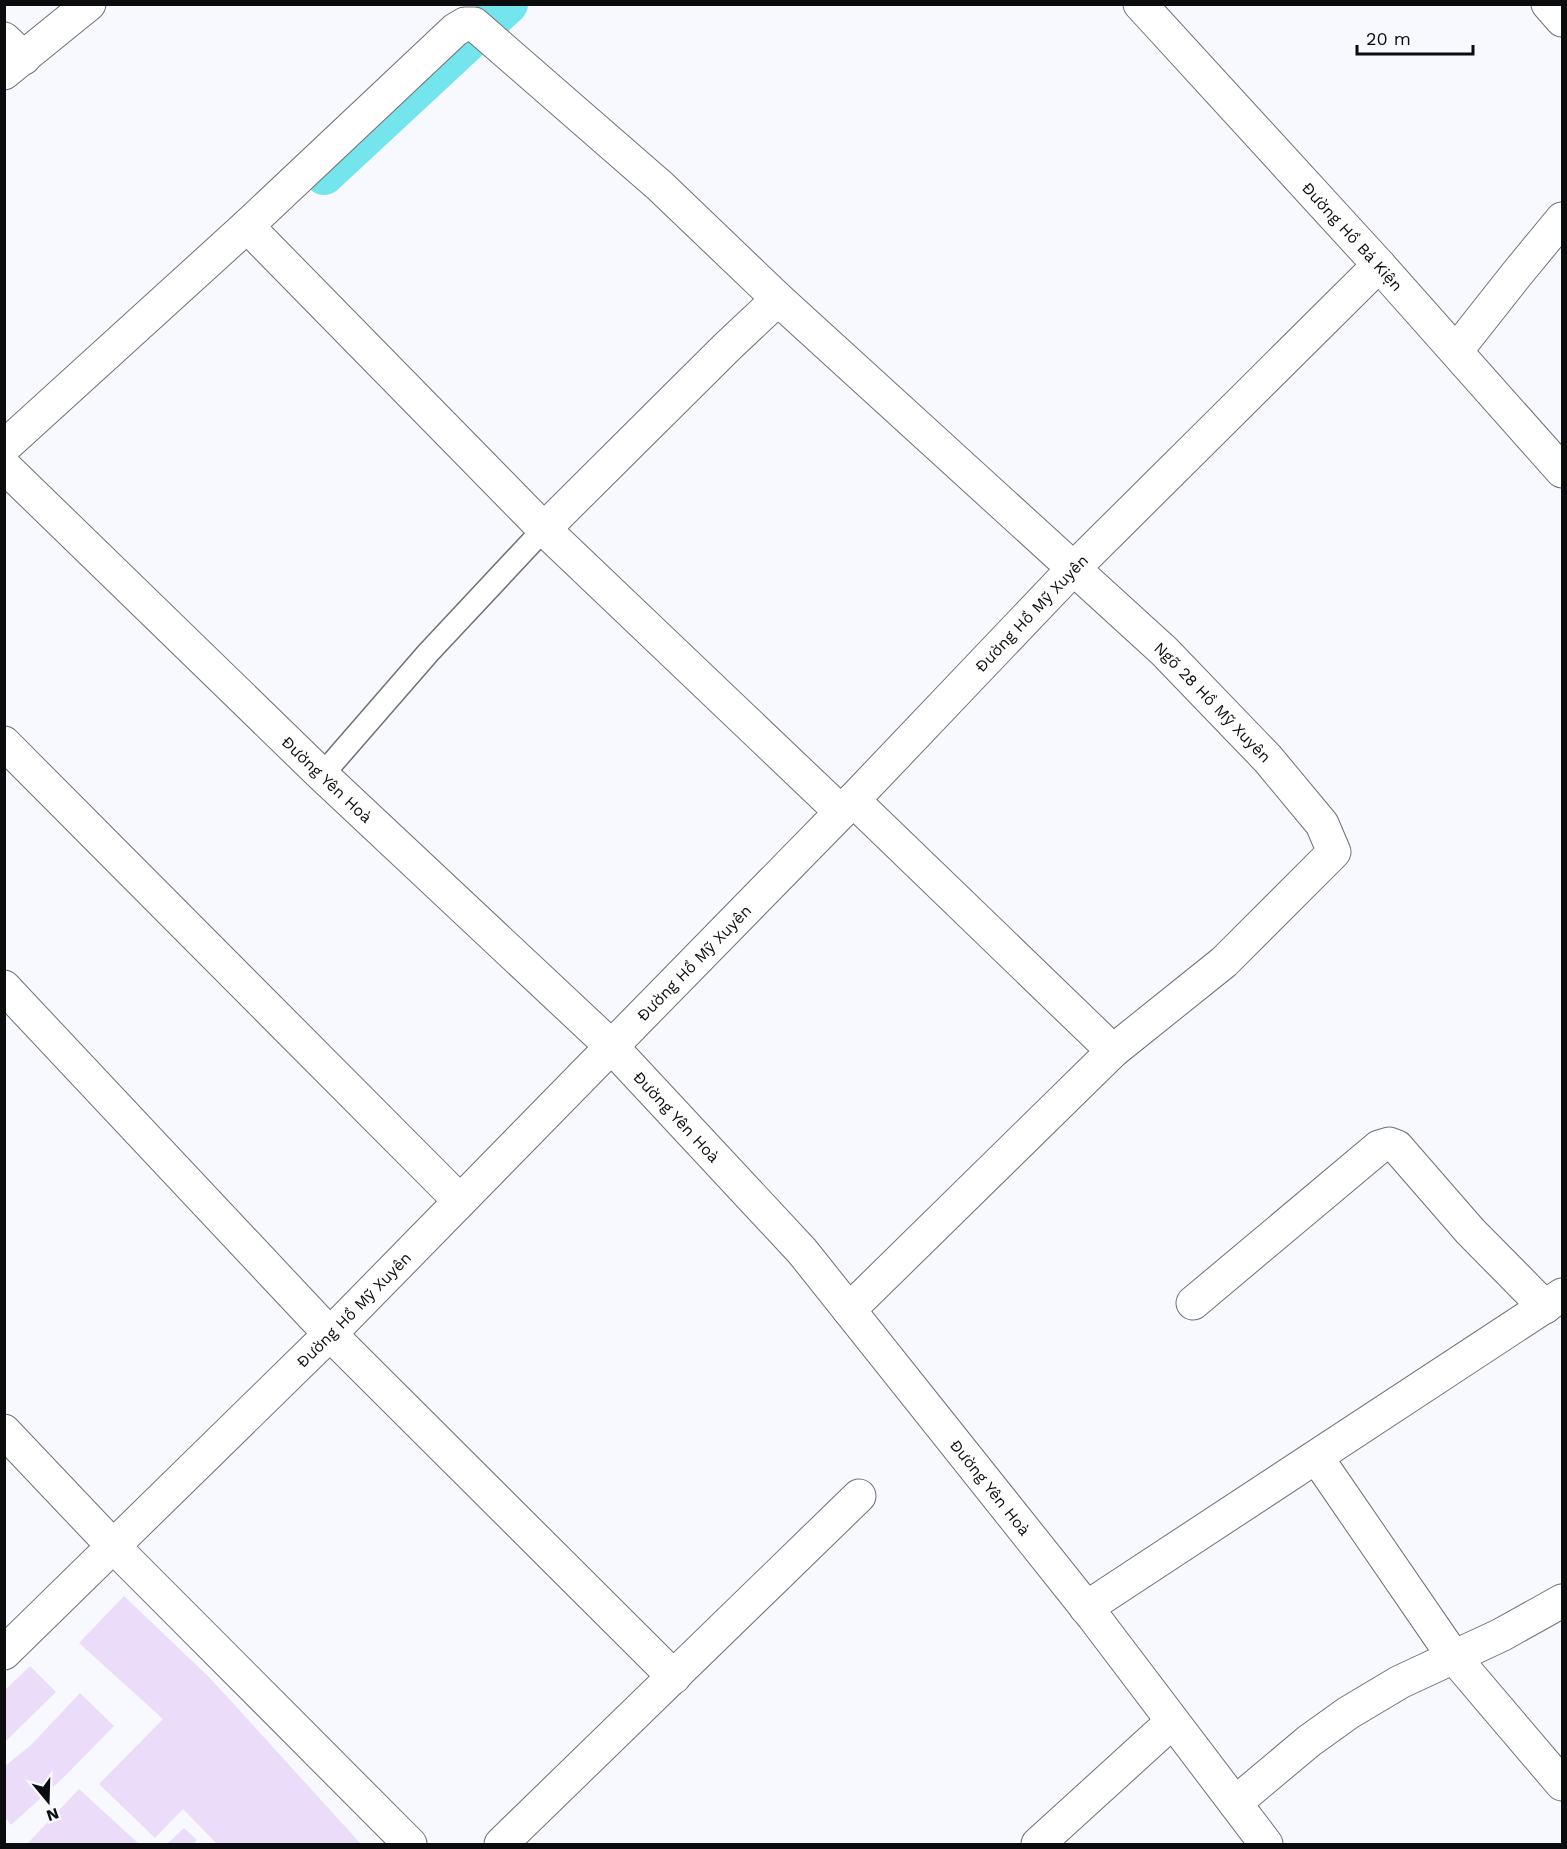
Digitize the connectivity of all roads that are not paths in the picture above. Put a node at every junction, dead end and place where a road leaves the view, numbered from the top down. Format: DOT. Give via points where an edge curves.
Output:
graph roads {
  1 [pos="89,4"];
  2 [pos="1140,4"];
  3 [pos="1548,4"];
  4 [pos="1563,20"];
  5 [pos="11,57"];
  6 [pos="1563,219"];
  7 [pos="247,226"];
  8 [pos="1379,265"];
  9 [pos="778,299"];
  10 [pos="1456,351"];
  11 [pos="4,447"];
  12 [pos="4,466"];
  13 [pos="1563,471"];
  14 [pos="544,529"];
  15 [pos="1072,568"];
  16 [pos="4,743"];
  17 [pos="322,775"];
  18 [pos="847,806"];
  19 [pos="4,987"];
  20 [pos="611,1046"];
  21 [pos="1113,1052"];
  22 [pos="460,1201"];
  23 [pos="1554,1301"];
  24 [pos="1193,1303"];
  25 [pos="849,1310"];
  26 [pos="330,1334"];
  27 [pos="4,1431"];
  28 [pos="1317,1458"];
  29 [pos="859,1496"];
  30 [pos="112,1546"];
  31 [pos="1563,1600"];
  32 [pos="1086,1608"];
  33 [pos="4,1653"];
  34 [pos="1453,1656"];
  35 [pos="674,1677"];
  36 [pos="1172,1722"];
  37 [pos="1563,1784"];
  38 [pos="1235,1803"];
  39 [pos="410,1845"];
  40 [pos="501,1845"];
  41 [pos="1038,1845"];
  42 [pos="1266,1845"];
  1 -- 5 [label="street"];
  2 -- 8 [label="street, Đường Hồ Bá Kiện"];
  3 -- 4 [label="street"];
  6 -- 10 [label="street"];
  7 -- 9 [label="street, Ngõ 28 Hồ Mỹ Xuyên" via="455,30 470,23 484,31 660,186"];
  7 -- 11 [label="street"];
  7 -- 14 [label="street"];
  8 -- 10 [label="street, Đường Hồ Bá Kiện"];
  8 -- 15 [label="street, Đường Hồ Mỹ Xuyên"];
  9 -- 14 [label="street"];
  9 -- 15 [label="street, Ngõ 28 Hồ Mỹ Xuyên"];
  10 -- 13 [label="street, Đường Hồ Bá Kiện"];
  12 -- 17 [label="street, Đường Yên Hoà"];
  14 -- 17 [label="lane" via="428,653"];
  14 -- 18 [label="street"];
  15 -- 18 [label="street, Đường Hồ Mỹ Xuyên"];
  15 -- 21 [label="street, Ngõ 28 Hồ Mỹ Xuyên" via="1164,651 1268,759 1322,824 1334,852 1224,962"];
  16 -- 22 [label="street"];
  17 -- 20 [label="street, Đường Yên Hoà"];
  18 -- 20 [label="street, Đường Hồ Mỹ Xuyên"];
  18 -- 21 [label="street"];
  19 -- 26 [label="street"];
  20 -- 22 [label="street, Đường Hồ Mỹ Xuyên"];
  20 -- 25 [label="street, Đường Yên Hoà" via="802,1251"];
  21 -- 25 [label="street"];
  22 -- 26 [label="street, Đường Hồ Mỹ Xuyên"];
  23 -- 24 [label="street" via="1470,1231 1397,1147 1389,1144 1379,1147"];
  23 -- 28 [label="street"];
  25 -- 32 [label="street, Đường Yên Hoà"];
  26 -- 30 [label="street, Đường Hồ Mỹ Xuyên"];
  26 -- 35 [label="street"];
  27 -- 30 [label="street"];
  28 -- 32 [label="street"];
  28 -- 34 [label="street"];
  29 -- 35 [label="street"];
  30 -- 33 [label="street, Đường Hồ Mỹ Xuyên"];
  30 -- 39 [label="street"];
  31 -- 34 [label="street" via="1501,1635"];
  32 -- 36 [label="street, Đường Yên Hoà"];
  34 -- 37 [label="street"];
  34 -- 38 [label="street" via="1348,1713"];
  35 -- 40 [label="street"];
  36 -- 38 [label="street, Đường Yên Hoà"];
  36 -- 41 [label="street"];
  38 -- 42 [label="street, Đường Yên Hoà"];
}
